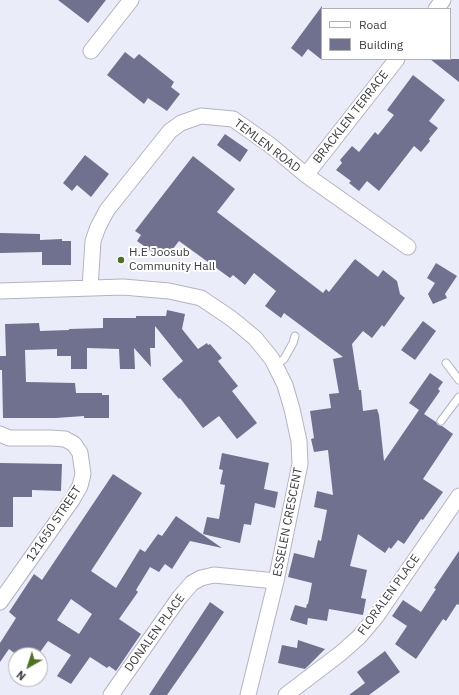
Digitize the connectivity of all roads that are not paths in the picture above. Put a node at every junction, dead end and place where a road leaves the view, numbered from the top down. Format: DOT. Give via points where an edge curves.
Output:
graph roads {
  1 [pos="131,0"];
  2 [pos="443,0"];
  3 [pos="437,8"];
  4 [pos="91,51"];
  5 [pos="396,60"];
  6 [pos="306,175"];
  7 [pos="408,247"];
  8 [pos="90,288"];
  9 [pos="0,291"];
  10 [pos="295,336"];
  11 [pos="446,363"];
  12 [pos="275,366"];
  13 [pos="459,380"];
  14 [pos="459,397"];
  15 [pos="441,421"];
  16 [pos="0,434"];
  17 [pos="459,496"];
  18 [pos="276,581"];
  19 [pos="0,602"];
  20 [pos="111,695"];
  21 [pos="248,695"];
  22 [pos="286,695"];
  1 -- 4 [label="street"];
  2 -- 3 [label="street"];
  5 -- 6 [label="street, BRACKLEN TERRACE"];
  6 -- 7 [label="street, TEMLEN ROAD"];
  6 -- 8 [label="street, TEMLEN ROAD" via="233,119 201,116 181,123 158,144 107,210 93,241"];
  8 -- 9 [label="street, ESSELEN CRESCENT"];
  8 -- 12 [label="street, ESSELEN CRESCENT" via="122,287 169,291 201,298 255,338"];
  10 -- 12 [label="lane" via="287,355"];
  11 -- 13 [label="lane"];
  12 -- 18 [label="street, ESSELEN CRESCENT" via="285,385 292,409 299,441 300,464"];
  14 -- 15 [label="lane"];
  16 -- 19 [label="street, 121650 STREET" via="9,438 65,439 74,444 80,453 84,474 72,500"];
  17 -- 22 [label="street, FLORALEN PLACE" via="376,617 359,637"];
  18 -- 20 [label="street, DONALEN PLACE" via="214,575 192,583"];
  18 -- 21 [label="street, ESSELEN CRESCENT"];
}
